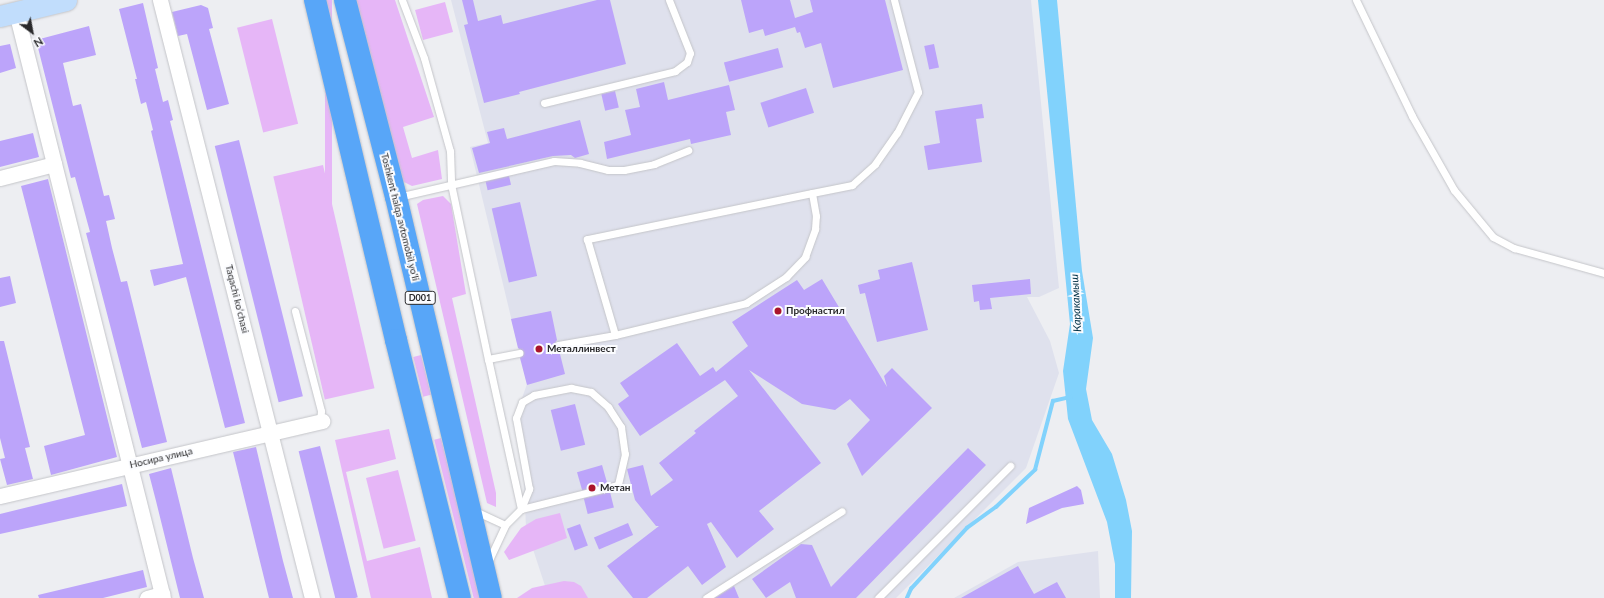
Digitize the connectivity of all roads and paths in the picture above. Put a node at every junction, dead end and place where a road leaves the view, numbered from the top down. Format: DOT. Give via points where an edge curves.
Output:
graph roads {
  1 [pos="66,0"];
  2 [pos="160,0"];
  3 [pos="315,0"];
  4 [pos="345,0"];
  5 [pos="402,0"];
  6 [pos="670,0"];
  7 [pos="894,0"];
  8 [pos="1356,0"];
  9 [pos="8,14"];
  10 [pos="544,103"];
  11 [pos="688,150"];
  12 [pos="54,164"];
  13 [pos="0,178"];
  14 [pos="451,184"];
  15 [pos="812,193"];
  16 [pos="396,197"];
  17 [pos="1604,274"];
  18 [pos="295,311"];
  19 [pos="428,333"];
  20 [pos="615,335"];
  21 [pos="396,340"];
  22 [pos="558,345"];
  23 [pos="519,353"];
  24 [pos="488,359"];
  25 [pos="448,420"];
  26 [pos="321,421"];
  27 [pos="417,426"];
  28 [pos="271,433"];
  29 [pos="129,466"];
  30 [pos="1010,466"];
  31 [pos="0,494"];
  32 [pos="469,508"];
  33 [pos="521,509"];
  34 [pos="842,511"];
  35 [pos="505,525"];
  36 [pos="484,571"];
  37 [pos="162,596"];
  38 [pos="147,598"];
  39 [pos="312,598"];
  40 [pos="460,598"];
  41 [pos="491,598"];
  42 [pos="706,598"];
  43 [pos="878,598"];
  1 -- 9 [label="main road"];
  2 -- 28 [label="street, Taqachi koʻchasi"];
  3 -- 21 [label="highway"];
  4 -- 16 [label="highway, Toshkent halqa avtomobil yo'li / D001"];
  5 -- 14 [label="lane" via="424,58 450,151"];
  6 -- 10 [label="lane" via="690,53 687,62 675,71"];
  7 -- 15 [label="lane" via="918,92 897,133 875,164 852,185"];
  8 -- 17 [label="lane" via="1415,123 1454,190 1492,237 1514,248"];
  9 -- 12 [label="street"];
  11 -- 14 [label="lane" via="654,164 639,167 608,170 554,161"];
  12 -- 13 [label="street"];
  12 -- 29 [label="street"];
  14 -- 16 [label="lane"];
  14 -- 24 [label="lane"];
  15 -- 20 [label="lane" via="816,216 815,229 805,257 786,277 746,303"];
  15 -- 20 [label="lane" via="587,239"];
  16 -- 19 [label="highway, Toshkent halqa avtomobil yo'li / D001"];
  18 -- 26 [label="lane" via="321,411"];
  19 -- 21 [label="highway"];
  19 -- 25 [label="highway, Toshkent halqa avtomobil yo'li / D001"];
  20 -- 22 [label="lane"];
  21 -- 27 [label="highway"];
  23 -- 24 [label="lane"];
  24 -- 33 [label="lane"];
  25 -- 27 [label="highway"];
  25 -- 32 [label="highway, Toshkent halqa avtomobil yo'li / D001"];
  26 -- 28 [label="street, Носира улица"];
  27 -- 40 [label="highway"];
  28 -- 29 [label="street, Носира улица"];
  28 -- 39 [label="street, Taqachi koʻchasi"];
  29 -- 31 [label="street, Носира улица"];
  29 -- 37 [label="street"];
  30 -- 43 [label="lane"];
  32 -- 35 [label="lane"];
  32 -- 36 [label="highway, Toshkent halqa avtomobil yo'li / D001"];
  33 -- 33 [label="lane" via="529,489 516,418 522,402 534,395 571,388 590,392 608,408 621,427 625,454 618,485"];
  33 -- 35 [label="lane"];
  34 -- 42 [label="lane"];
  35 -- 36 [label="lane"];
  36 -- 41 [label="highway, Toshkent halqa avtomobil yo'li / D001"];
  37 -- 38 [label="street"];
}
